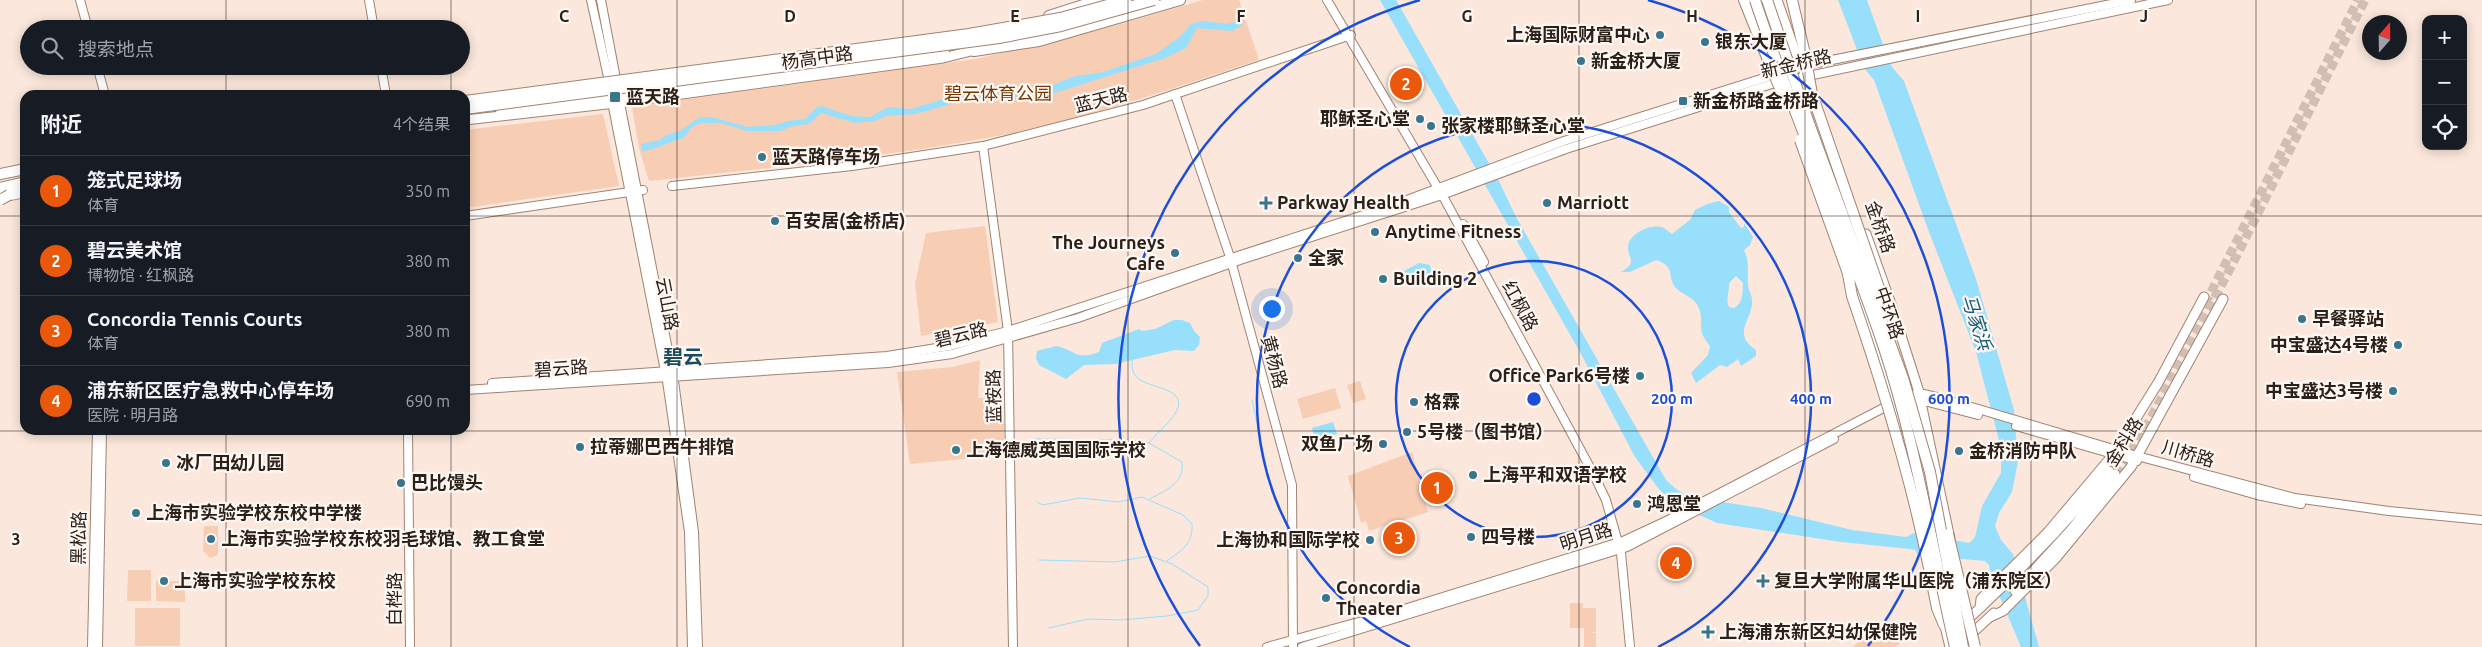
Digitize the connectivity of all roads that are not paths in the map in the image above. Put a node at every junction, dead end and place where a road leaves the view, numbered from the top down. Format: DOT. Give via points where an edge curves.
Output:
graph roads {
  1 [pos="80,0"];
  2 [pos="369,0"];
  3 [pos="592,0"];
  4 [pos="601,0"];
  5 [pos="1099,0"];
  6 [pos="1113,0"];
  7 [pos="1126,0"];
  8 [pos="1154,0"];
  9 [pos="1180,0"];
  10 [pos="1327,0"];
  11 [pos="1332,0"];
  12 [pos="1759,0"];
  13 [pos="1767,0"];
  14 [pos="1777,0"];
  15 [pos="1792,0"];
  16 [pos="2131,0"];
  17 [pos="2168,0"];
  18 [pos="1748,1"];
  19 [pos="1168,2"];
  20 [pos="1049,16"];
  21 [pos="86,20"];
  22 [pos="372,20"];
  23 [pos="1031,20"];
  24 [pos="1766,33"];
  25 [pos="1350,35"];
  26 [pos="974,50"];
  27 [pos="736,62"];
  28 [pos="1799,68"];
  29 [pos="99,75"];
  30 [pos="383,75"];
  31 [pos="767,75"];
  32 [pos="1783,76"];
  33 [pos="1807,76"];
  34 [pos="612,79"];
  35 [pos="104,90"];
  36 [pos="385,90"];
  37 [pos="1175,94"];
  38 [pos="615,99"];
  39 [pos="470,100"];
  40 [pos="470,108"];
  41 [pos="1789,110"];
  42 [pos="470,113"];
  43 [pos="470,119"];
  44 [pos="983,146"];
  45 [pos="1500,168"];
  46 [pos="0,169"];
  47 [pos="20,169"];
  48 [pos="20,170"];
  49 [pos="0,174"];
  50 [pos="20,183"];
  51 [pos="672,186"];
  52 [pos="0,188"];
  53 [pos="636,191"];
  54 [pos="1442,191"];
  55 [pos="20,193"];
  56 [pos="2,198"];
  57 [pos="470,215"];
  58 [pos="1231,260"];
  59 [pos="1848,274"];
  60 [pos="2204,297"];
  61 [pos="2222,299"];
  62 [pos="1008,335"];
  63 [pos="1889,364"];
  64 [pos="669,374"];
  65 [pos="470,385"];
  66 [pos="470,390"];
  67 [pos="1920,397"];
  68 [pos="1893,406"];
  69 [pos="97,435"];
  70 [pos="102,435"];
  71 [pos="408,435"];
  72 [pos="2115,453"];
  73 [pos="1926,457"];
  74 [pos="2136,458"];
  75 [pos="1930,472"];
  76 [pos="2112,472"];
  77 [pos="1726,493"];
  78 [pos="2482,520"];
  79 [pos="2482,525"];
  80 [pos="1621,545"];
  81 [pos="2038,559"];
  82 [pos="1930,567"];
  83 [pos="1980,608"];
  84 [pos="1990,617"];
  85 [pos="1965,622"];
  86 [pos="1944,624"];
  87 [pos="1969,636"];
  88 [pos="1293,644"];
  89 [pos="1950,646"];
  90 [pos="92,647"];
  91 [pos="98,647"];
  92 [pos="410,647"];
  93 [pos="692,647"];
  94 [pos="698,647"];
  95 [pos="1013,647"];
  96 [pos="1267,647"];
  97 [pos="1302,647"];
  98 [pos="1632,647"];
  99 [pos="1963,647"];
  100 [pos="1974,647"];
  1 -- 21 [label="street"];
  2 -- 22 [label="street"];
  3 -- 34 [label="street, 云山路"];
  4 -- 34 [label="street, 云山路"];
  5 -- 20 [label="highway"];
  6 -- 20 [label="main road, 杨高中路"];
  7 -- 39 [label="highway, 杨高中路, bridge" via="1060,18 979,32"];
  8 -- 40 [label="highway, 杨高中路, bridge" via="1061,26 999,38"];
  9 -- 19 [label="highway"];
  10 -- 25 [label="street, 红枫路"];
  11 -- 25 [label="street, 红枫路"];
  12 -- 28 [label="main road" via="1773,14 1791,63"];
  12 -- 32 [label="main road"];
  13 -- 73 [label="highway, 中环路, bridge" via="1810,126 1888,332"];
  14 -- 28 [label="main road"];
  15 -- 73 [label="highway, bridge" via="1812,94 1912,384"];
  16 -- 28 [label="street, 新金桥路"];
  17 -- 33 [label="street, 新金桥路"];
  18 -- 24 [label="highway, 中环路, bridge"];
  18 -- 32 [label="main road"];
  18 -- 41 [label="highway, bridge"];
  19 -- 26 [label="highway" via="1039,41"];
  20 -- 23 [label="main road, 杨高中路"];
  23 -- 27 [label="main road"];
  23 -- 31 [label="main road, 杨高中路" via="1003,33 931,52"];
  24 -- 41 [label="highway, bridge"];
  24 -- 63 [label="highway, 中环路, bridge"];
  25 -- 37 [label="street, 蓝天路"];
  25 -- 54 [label="street, 红枫路"];
  26 -- 38 [label="main road, 杨高中路" via="943,58"];
  27 -- 31 [label="main road"];
  27 -- 34 [label="main road"];
  28 -- 32 [label="street, 新金桥路"];
  28 -- 33 [label="main road"];
  29 -- 35 [label="street"];
  30 -- 36 [label="street"];
  31 -- 38 [label="main road, 杨高中路"];
  32 -- 33 [label="street, 新金桥路"];
  32 -- 45 [label="street, 新金桥路" via="1564,142"];
  32 -- 45 [label="street, 新金桥路" via="1775,83"];
  32 -- 68 [label="main road" via="1852,275"];
  33 -- 67 [label="main road, 金桥路" via="1891,304"];
  34 -- 38 [label="street, 云山路"];
  37 -- 44 [label="street, 蓝天路"];
  37 -- 58 [label="street, 黄杨路"];
  38 -- 42 [label="main road, 杨高中路"];
  38 -- 43 [label="main road, 杨高中路"];
  38 -- 53 [label="street, 云山路"];
  41 -- 59 [label="highway, bridge"];
  44 -- 51 [label="street, 蓝天路" via="852,166"];
  44 -- 62 [label="street, 蓝桉路"];
  45 -- 54 [label="street, 新金桥路"];
  46 -- 47 [label="main road"];
  48 -- 49 [label="highway"];
  50 -- 52 [label="highway"];
  53 -- 57 [label="street"];
  53 -- 64 [label="street, 云山路"];
  54 -- 58 [label="street, 碧云路"];
  54 -- 80 [label="street, 红枫路" via="1593,462 1612,505"];
  55 -- 56 [label="highway"];
  58 -- 62 [label="street, 碧云路" via="1078,318"];
  58 -- 88 [label="street, 黄杨路" via="1292,485"];
  59 -- 63 [label="highway, bridge"];
  59 -- 82 [label="highway, bridge" via="1852,296 1897,430"];
  60 -- 72 [label="main road, 金科路" via="2158,383"];
  61 -- 74 [label="main road, 金科路"];
  62 -- 64 [label="street, 碧云路" via="952,354 888,363"];
  62 -- 95 [label="street, 蓝桉路"];
  63 -- 89 [label="highway, 中环路, bridge" via="1912,453"];
  64 -- 65 [label="street, 碧云路"];
  64 -- 66 [label="street, 碧云路"];
  64 -- 93 [label="street, 云山路" via="689,532"];
  64 -- 94 [label="street, 云山路" via="694,532"];
  67 -- 68 [label="street"];
  67 -- 72 [label="street, 川桥路"];
  67 -- 85 [label="main road, 金桥路, bridge"];
  68 -- 77 [label="street, 明月路"];
  68 -- 82 [label="main road, bridge" via="1920,508"];
  69 -- 90 [label="street, 黑松路"];
  70 -- 91 [label="street"];
  71 -- 92 [label="street, 白桦路"];
  72 -- 74 [label="street, 川桥路"];
  72 -- 83 [label="main road, 金科路" via="2048,532 1981,599"];
  73 -- 75 [label="highway, 中环路, bridge"];
  74 -- 78 [label="street, 川桥路" via="2295,498"];
  74 -- 79 [label="street, 川桥路" via="2290,503"];
  74 -- 84 [label="main road, 金科路" via="2056,558 2003,611"];
  75 -- 99 [label="highway, 中环路, bridge"];
  75 -- 100 [label="highway, bridge" via="1939,497"];
  76 -- 81 [label="main road, 金科路" via="2071,530"];
  77 -- 80 [label="street, 明月路"];
  77 -- 80 [label="street, 明月路" via="1687,517"];
  80 -- 88 [label="street, 明月路"];
  80 -- 97 [label="street, 明月路"];
  80 -- 98 [label="street, 红枫路"];
  81 -- 83 [label="main road, 金科路"];
  81 -- 84 [label="main road, 金科路"];
  82 -- 86 [label="highway" via="1937,608"];
  83 -- 85 [label="main road, 金科路"];
  84 -- 87 [label="main road, 金科路"];
  85 -- 87 [label="main road, 金桥路"];
  85 -- 89 [label="main road, 金科路"];
  86 -- 89 [label="main road"];
  87 -- 89 [label="main road, 金科路"];
  87 -- 100 [label="main road, 金桥路"];
  88 -- 96 [label="street, 明月路"];
}
